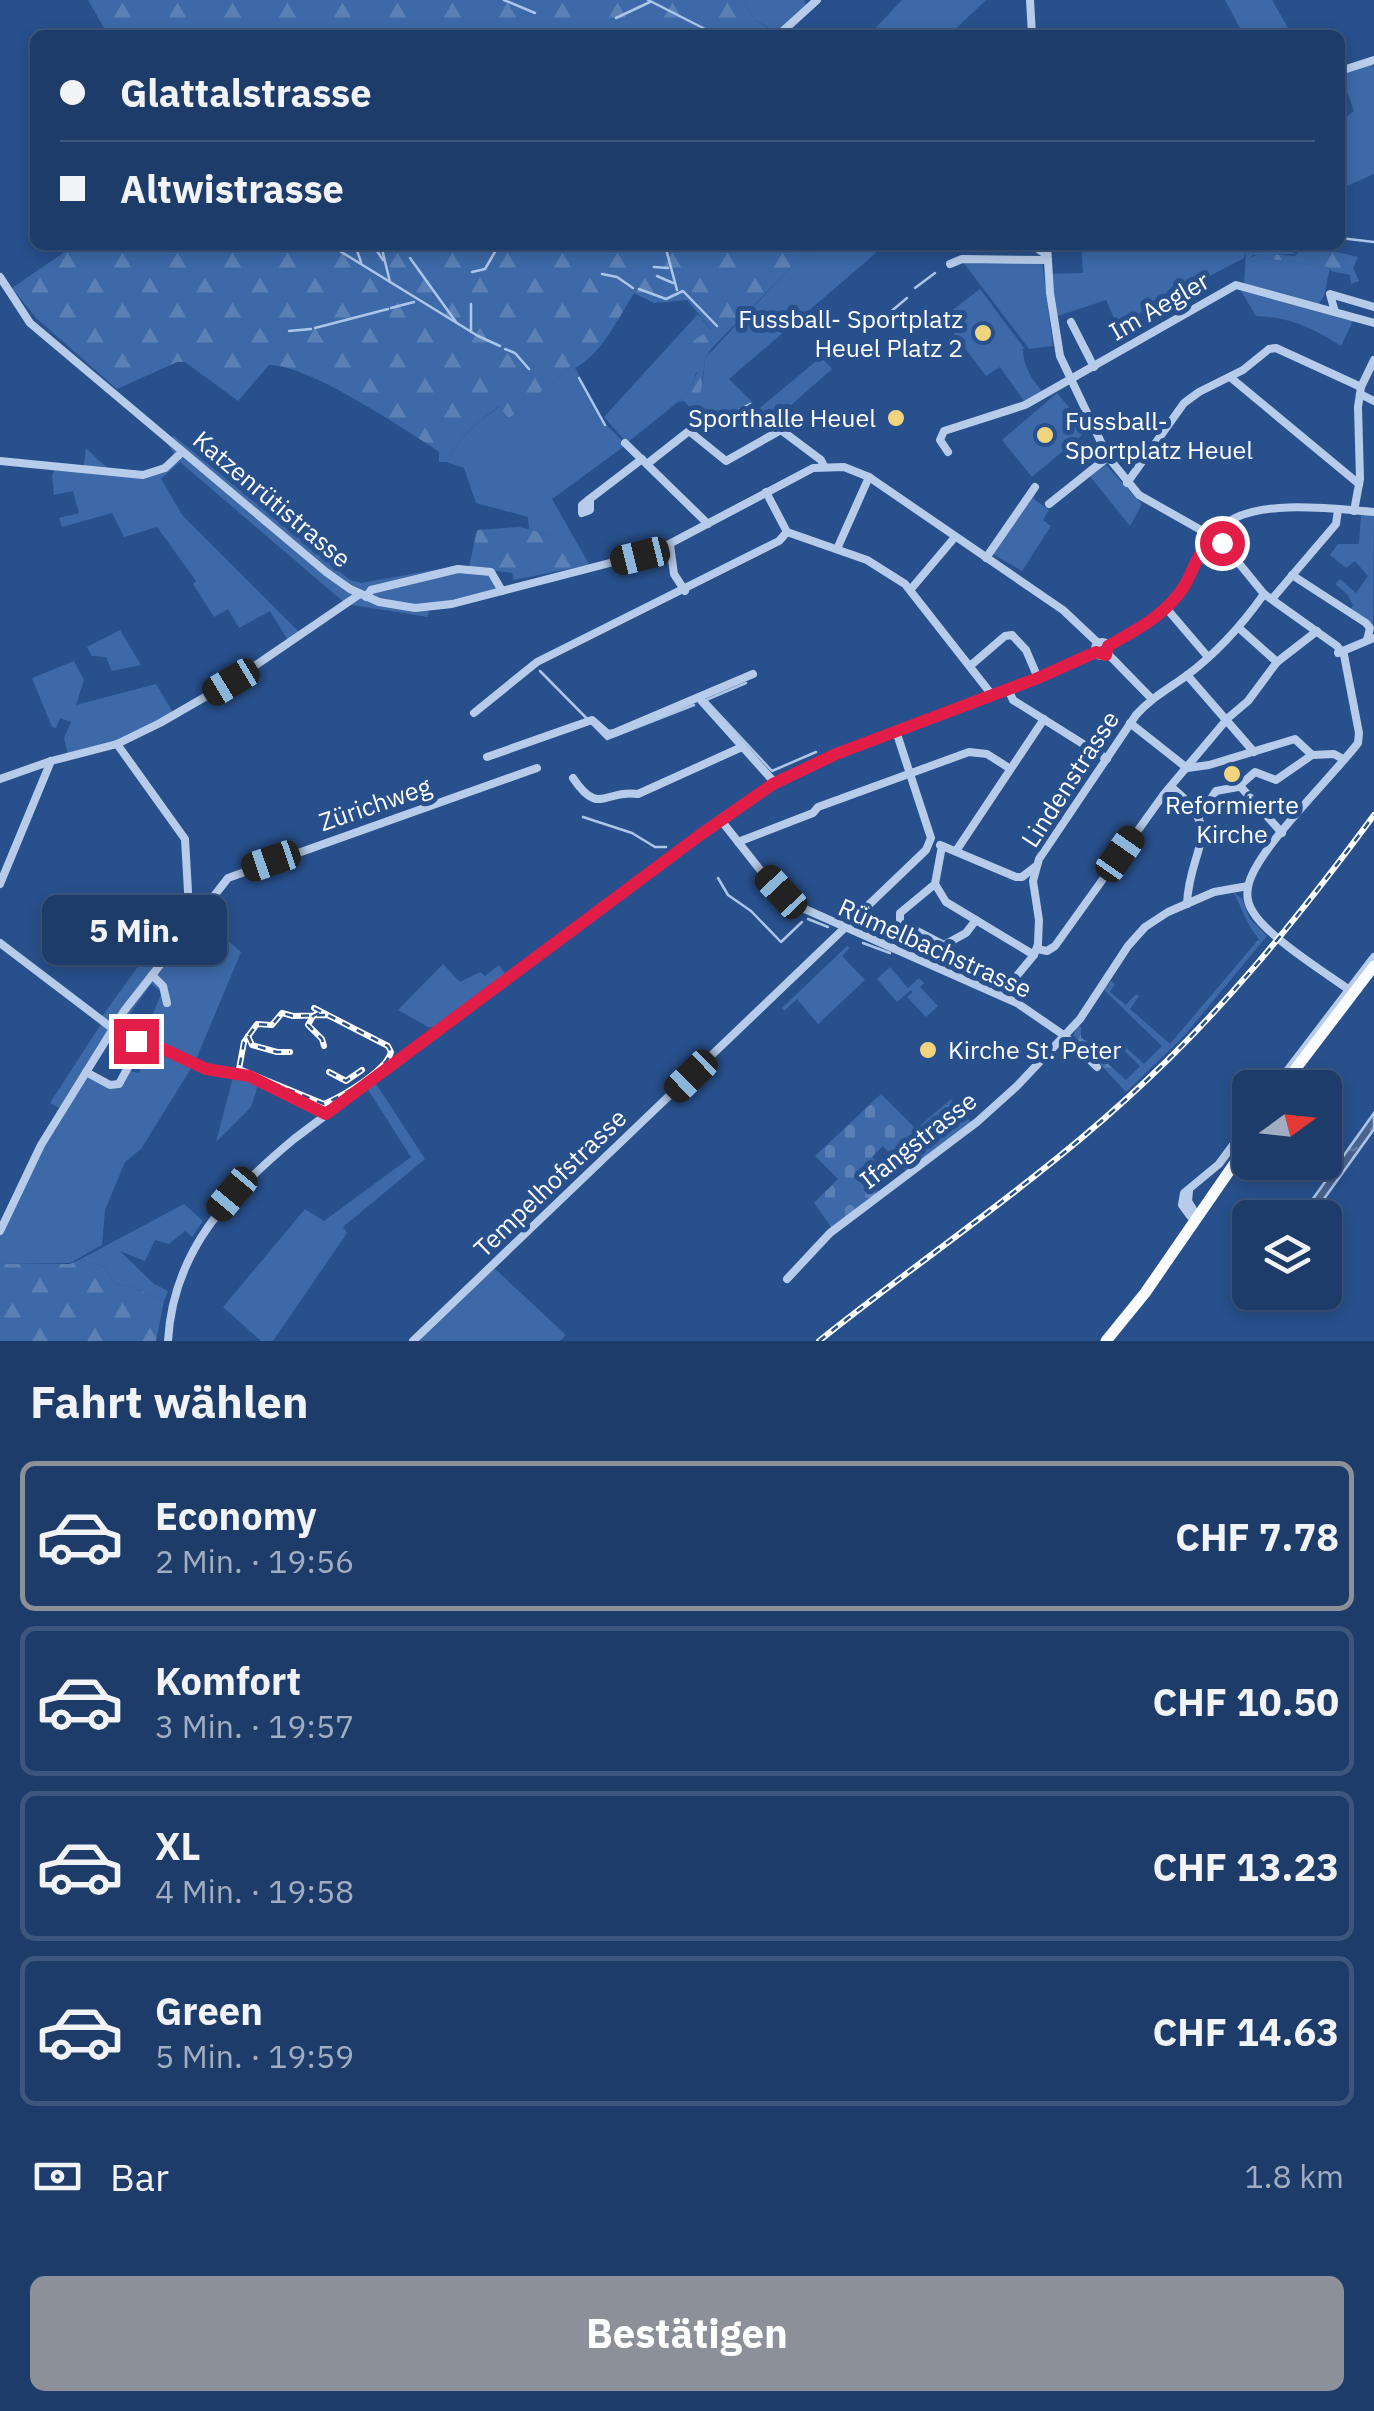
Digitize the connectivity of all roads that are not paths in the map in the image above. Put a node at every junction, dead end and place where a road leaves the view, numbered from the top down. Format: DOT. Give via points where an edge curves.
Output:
graph roads {
  1 [pos="817,0"];
  2 [pos="1030,0"];
  3 [pos="784,30"];
  4 [pos="1032,30"];
  5 [pos="1374,60"];
  6 [pos="1345,70"];
  7 [pos="1047,253"];
  8 [pos="950,264"];
  9 [pos="0,277"];
  10 [pos="1374,307"];
  11 [pos="1335,312"];
  12 [pos="1071,322"];
  13 [pos="1374,324"];
  14 [pos="1373,364"];
  15 [pos="1094,367"];
  16 [pos="1230,377"];
  17 [pos="1070,380"];
  18 [pos="1360,390"];
  19 [pos="1374,401"];
  20 [pos="626,443"];
  21 [pos="182,452"];
  22 [pos="948,452"];
  23 [pos="1108,457"];
  24 [pos="0,461"];
  25 [pos="644,462"];
  26 [pos="824,466"];
  27 [pos="869,477"];
  28 [pos="1127,483"];
  29 [pos="1359,484"];
  30 [pos="1035,487"];
  31 [pos="766,492"];
  32 [pos="590,499"];
  33 [pos="1049,504"];
  34 [pos="1338,510"];
  35 [pos="1354,511"];
  36 [pos="1374,512"];
  37 [pos="708,524"];
  38 [pos="787,532"];
  39 [pos="955,537"];
  40 [pos="1213,537"];
  41 [pos="670,544"];
  42 [pos="837,549"];
  43 [pos="986,558"];
  44 [pos="1292,575"];
  45 [pos="912,589"];
  46 [pos="685,590"];
  47 [pos="502,592"];
  48 [pos="363,596"];
  49 [pos="1268,597"];
  50 [pos="1167,609"];
  51 [pos="1239,628"];
  52 [pos="1317,631"];
  53 [pos="1370,635"];
  54 [pos="1097,648"];
  55 [pos="1108,650"];
  56 [pos="1339,652"];
  57 [pos="1208,657"];
  58 [pos="1277,662"];
  59 [pos="970,666"];
  60 [pos="753,674"];
  61 [pos="1188,675"];
  62 [pos="1038,678"];
  63 [pos="1008,689"];
  64 [pos="992,695"];
  65 [pos="700,698"];
  66 [pos="1151,698"];
  67 [pos="474,713"];
  68 [pos="1228,718"];
  69 [pos="1044,719"];
  70 [pos="1130,723"];
  71 [pos="896,731"];
  72 [pos="117,744"];
  73 [pos="742,748"];
  74 [pos="1254,752"];
  75 [pos="1312,755"];
  76 [pos="487,757"];
  77 [pos="1107,759"];
  78 [pos="1344,760"];
  79 [pos="51,761"];
  80 [pos="537,768"];
  81 [pos="1009,768"];
  82 [pos="1187,768"];
  83 [pos="911,772"];
  84 [pos="573,778"];
  85 [pos="0,780"];
  86 [pos="775,783"];
  87 [pos="1240,786"];
  88 [pos="1171,787"];
  89 [pos="1200,815"];
  90 [pos="720,820"];
  91 [pos="1282,833"];
  92 [pos="738,842"];
  93 [pos="932,842"];
  94 [pos="942,846"];
  95 [pos="956,851"];
  96 [pos="1036,866"];
  97 [pos="0,884"];
  98 [pos="935,884"];
  99 [pos="1248,886"];
  100 [pos="1187,904"];
  101 [pos="976,920"];
  102 [pos="193,921"];
  103 [pos="846,929"];
  104 [pos="0,944"];
  105 [pos="949,945"];
  106 [pos="1035,952"];
  107 [pos="1374,957"];
  108 [pos="1374,966"];
  109 [pos="948,971"];
  110 [pos="1374,974"];
  111 [pos="152,975"];
  112 [pos="1348,989"];
  113 [pos="1001,995"];
  114 [pos="166,1003"];
  115 [pos="113,1029"];
  116 [pos="1065,1036"];
  117 [pos="132,1040"];
  118 [pos="96,1058"];
  119 [pos="108,1063"];
  120 [pos="1097,1067"];
  121 [pos="1293,1070"];
  122 [pos="1295,1070"];
  123 [pos="1296,1070"];
  124 [pos="86,1072"];
  125 [pos="326,1114"];
  126 [pos="1232,1146"];
  127 [pos="1232,1159"];
  128 [pos="1232,1165"];
  129 [pos="1194,1215"];
  130 [pos="0,1231"];
  131 [pos="787,1279"];
  132 [pos="168,1341"];
  133 [pos="413,1341"];
  134 [pos="1106,1341"];
  1 -- 3 [label="street"];
  2 -- 4 [label="street"];
  5 -- 6 [label="street"];
  7 -- 8 [label="street"];
  7 -- 17 [label="street" via="1056,343"];
  9 -- 21 [label="street, Katzenrütistrasse" via="30,323"];
  10 -- 11 [label="street" via="1330,294"];
  11 -- 13 [label="street"];
  11 -- 15 [label="street, Im Aegler" via="1236,285"];
  12 -- 15 [label="street, Im Aegler"];
  14 -- 18 [label="street"];
  15 -- 17 [label="street, Im Aegler"];
  16 -- 18 [label="street" via="1272,348"];
  16 -- 28 [label="street" via="1184,403"];
  16 -- 29 [label="street"];
  17 -- 22 [label="street, Im Aegler" via="1026,405 944,431 940,440"];
  17 -- 23 [label="street"];
  18 -- 19 [label="street"];
  18 -- 29 [label="street"];
  20 -- 25 [label="street"];
  21 -- 24 [label="street" via="165,468 143,475"];
  21 -- 48 [label="street, Katzenrütistrasse"];
  23 -- 28 [label="street"];
  23 -- 33 [label="street"];
  25 -- 26 [label="street" via="689,431 726,461 782,430"];
  25 -- 32 [label="street" via="636,460"];
  25 -- 37 [label="street"];
  26 -- 27 [label="street"];
  26 -- 31 [label="street, Katzenrütistrasse"];
  27 -- 39 [label="street"];
  27 -- 42 [label="street"];
  28 -- 40 [label="street"];
  29 -- 35 [label="street"];
  30 -- 43 [label="street"];
  31 -- 37 [label="street, Katzenrütistrasse"];
  31 -- 38 [label="street"];
  34 -- 35 [label="street"];
  34 -- 40 [label="street" via="1253,510 1226,521"];
  34 -- 44 [label="street, Lindenstrasse" via="1336,524"];
  35 -- 36 [label="street"];
  37 -- 41 [label="street, Katzenrütistrasse"];
  38 -- 42 [label="street"];
  38 -- 46 [label="street"];
  39 -- 43 [label="street"];
  39 -- 45 [label="street"];
  40 -- 49 [label="street"];
  40 -- 50 [label="street"];
  41 -- 46 [label="street" via="674,574"];
  41 -- 47 [label="street, Katzenrütistrasse"];
  42 -- 45 [label="street"];
  43 -- 54 [label="street" via="1068,614"];
  44 -- 49 [label="street, Lindenstrasse"];
  44 -- 53 [label="street"];
  45 -- 59 [label="street"];
  46 -- 67 [label="street" via="536,662"];
  47 -- 48 [label="street, Katzenrütistrasse" via="426,608"];
  47 -- 48 [label="street" via="491,572 464,568"];
  48 -- 72 [label="street" via="231,682"];
  49 -- 51 [label="street, Lindenstrasse"];
  49 -- 52 [label="street"];
  50 -- 55 [label="street"];
  50 -- 57 [label="street"];
  51 -- 57 [label="street, Lindenstrasse"];
  51 -- 58 [label="street"];
  52 -- 56 [label="street"];
  52 -- 58 [label="street"];
  53 -- 56 [label="street"];
  54 -- 55 [label="street"];
  54 -- 62 [label="street"];
  55 -- 66 [label="street"];
  56 -- 78 [label="street" via="1360,732"];
  57 -- 61 [label="street, Lindenstrasse"];
  58 -- 68 [label="street"];
  59 -- 62 [label="street" via="1012,635"];
  59 -- 64 [label="street"];
  60 -- 65 [label="street"];
  61 -- 66 [label="street, Lindenstrasse"];
  61 -- 68 [label="street"];
  62 -- 63 [label="street"];
  63 -- 64 [label="street"];
  63 -- 69 [label="street"];
  64 -- 71 [label="street"];
  65 -- 73 [label="street"];
  65 -- 76 [label="street" via="614,733 592,719"];
  66 -- 70 [label="street, Lindenstrasse"];
  68 -- 74 [label="street"];
  68 -- 82 [label="street"];
  69 -- 77 [label="street"];
  69 -- 81 [label="street"];
  70 -- 77 [label="street, Lindenstrasse"];
  70 -- 82 [label="street"];
  71 -- 83 [label="street"];
  71 -- 86 [label="street"];
  72 -- 79 [label="street"];
  72 -- 102 [label="street" via="185,839"];
  73 -- 84 [label="street" via="609,800 590,798"];
  73 -- 86 [label="street"];
  74 -- 75 [label="street" via="1296,739"];
  74 -- 82 [label="street"];
  75 -- 78 [label="street"];
  75 -- 87 [label="street" via="1276,780 1260,772"];
  77 -- 96 [label="street, Lindenstrasse"];
  78 -- 91 [label="street"];
  79 -- 85 [label="street"];
  79 -- 97 [label="street"];
  80 -- 102 [label="street, Zürichweg" via="241,871"];
  81 -- 83 [label="street" via="976,751"];
  81 -- 95 [label="street"];
  82 -- 88 [label="street"];
  83 -- 92 [label="street"];
  83 -- 93 [label="street"];
  86 -- 90 [label="street"];
  87 -- 89 [label="street" via="1216,791"];
  87 -- 91 [label="street"];
  88 -- 89 [label="street"];
  88 -- 106 [label="street" via="1055,946"];
  89 -- 100 [label="street"];
  90 -- 92 [label="street, Rümelbachstrasse"];
  90 -- 125 [label="street"];
  91 -- 99 [label="street"];
  92 -- 103 [label="street, Rümelbachstrasse" via="798,906"];
  93 -- 94 [label="street"];
  93 -- 103 [label="street, Tempelhofstrasse"];
  94 -- 95 [label="street"];
  94 -- 98 [label="street"];
  95 -- 96 [label="street" via="1018,878"];
  96 -- 106 [label="street, Lindenstrasse"];
  98 -- 101 [label="street" via="946,902"];
  98 -- 105 [label="street" via="899,918"];
  99 -- 100 [label="street, Ifangstrasse"];
  99 -- 112 [label="street" via="1250,908 1262,926"];
  100 -- 116 [label="street, Ifangstrasse" via="1137,935"];
  101 -- 105 [label="street"];
  101 -- 106 [label="street"];
  102 -- 111 [label="street, Zürichweg"];
  103 -- 109 [label="street, Rümelbachstrasse"];
  103 -- 133 [label="street, Tempelhofstrasse"];
  104 -- 115 [label="street"];
  105 -- 109 [label="street"];
  106 -- 113 [label="street"];
  107 -- 112 [label="street"];
  108 -- 122 [label="main road"];
  109 -- 113 [label="street, Rümelbachstrasse"];
  110 -- 123 [label="main road"];
  111 -- 114 [label="street"];
  111 -- 115 [label="street, Zürichweg"];
  112 -- 121 [label="street"];
  113 -- 116 [label="street, Rümelbachstrasse"];
  115 -- 117 [label="street"];
  115 -- 118 [label="street, Zürichweg"];
  116 -- 120 [label="street, Rümelbachstrasse"];
  116 -- 131 [label="street, Ifangstrasse" via="980,1120 830,1233"];
  117 -- 124 [label="street" via="132,1060 113,1086"];
  117 -- 125 [label="street" via="206,1069 249,1076"];
  118 -- 119 [label="street"];
  118 -- 124 [label="street, Zürichweg"];
  124 -- 130 [label="street, Zürichweg"];
  125 -- 132 [label="street" via="257,1170 208,1225 180,1276"];
  126 -- 129 [label="street" via="1191,1187"];
  127 -- 129 [label="main road"];
  128 -- 129 [label="main road"];
  129 -- 134 [label="main road"];
}
